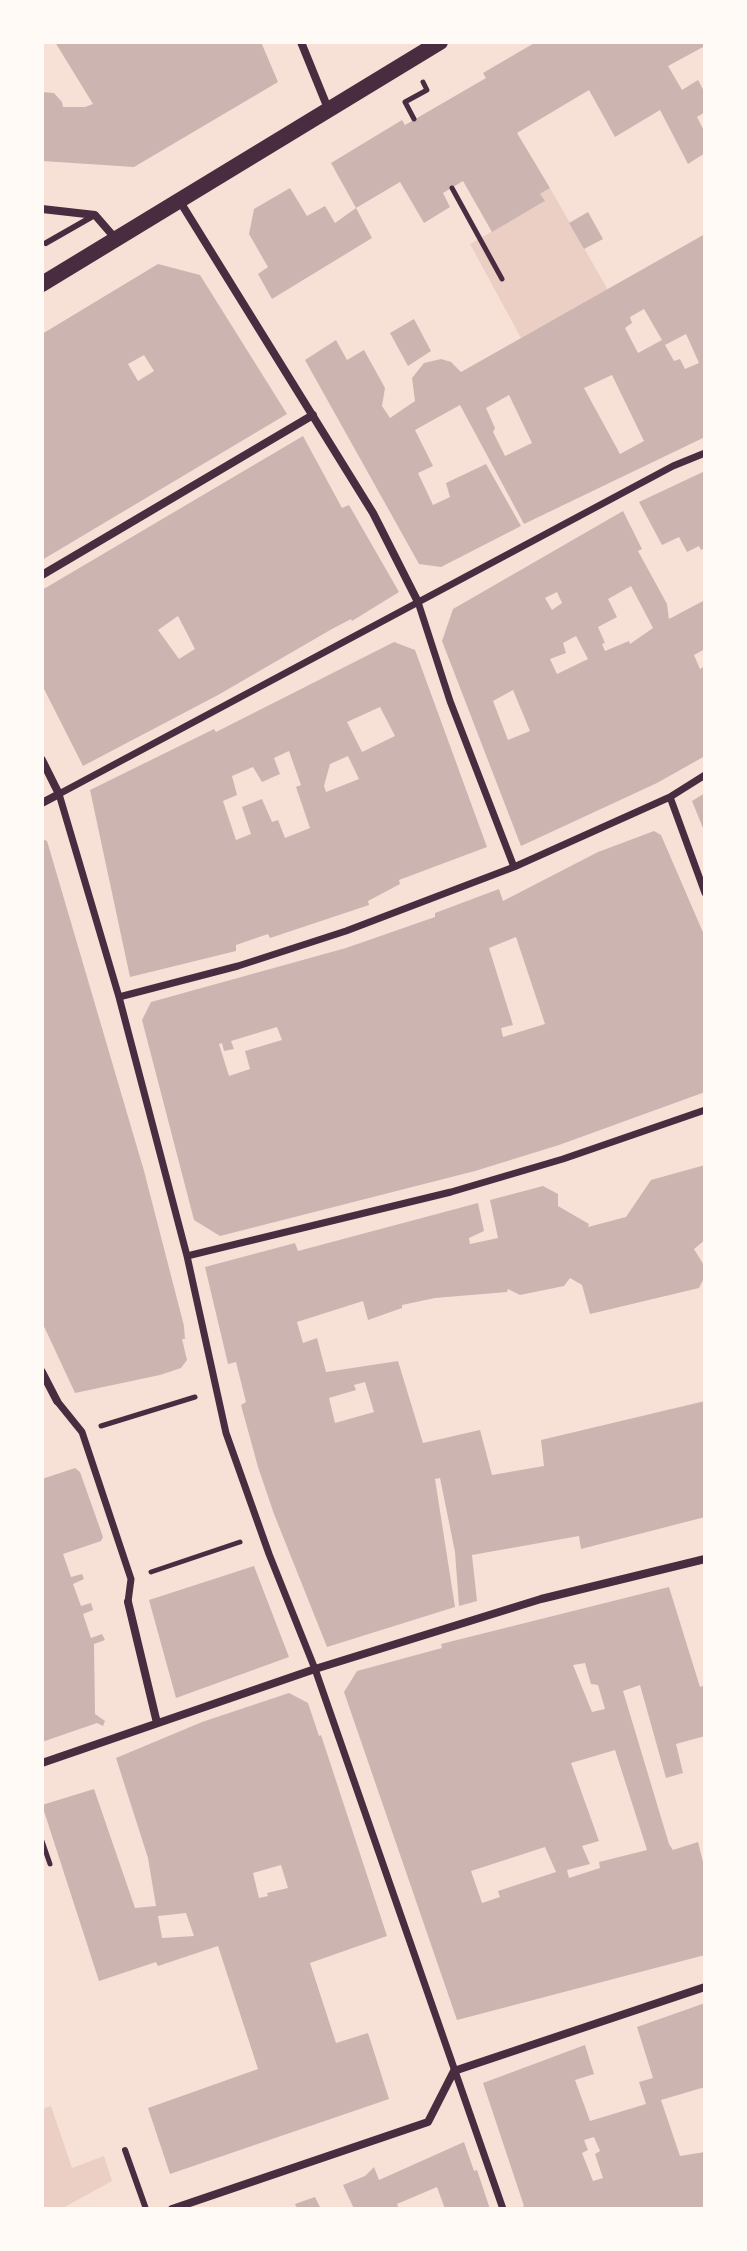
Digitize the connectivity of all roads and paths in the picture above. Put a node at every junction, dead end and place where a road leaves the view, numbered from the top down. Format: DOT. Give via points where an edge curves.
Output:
graph roads {
  1 [pos="301,42"];
  2 [pos="440,42"];
  3 [pos="329,111"];
  4 [pos="452,188"];
  5 [pos="179,199"];
  6 [pos="42,209"];
  7 [pos="95,215"];
  8 [pos="115,238"];
  9 [pos="46,243"];
  10 [pos="502,279"];
  11 [pos="42,284"];
  12 [pos="313,415"];
  13 [pos="705,453"];
  14 [pos="42,575"];
  15 [pos="418,602"];
  16 [pos="42,760"];
  17 [pos="705,775"];
  18 [pos="59,794"];
  19 [pos="670,797"];
  20 [pos="42,803"];
  21 [pos="514,867"];
  22 [pos="705,893"];
  23 [pos="119,997"];
  24 [pos="705,1110"];
  25 [pos="187,1256"];
  26 [pos="42,1372"];
  27 [pos="215,1391"];
  28 [pos="57,1401"];
  29 [pos="82,1432"];
  30 [pos="262,1534"];
  31 [pos="705,1559"];
  32 [pos="131,1579"];
  33 [pos="128,1602"];
  34 [pos="315,1669"];
  35 [pos="157,1723"];
  36 [pos="42,1763"];
  37 [pos="42,1841"];
  38 [pos="50,1864"];
  39 [pos="705,1987"];
  40 [pos="454,2071"];
  41 [pos="125,2150"];
  42 [pos="146,2209"];
  43 [pos="172,2209"];
  44 [pos="503,2209"];
  1 -- 3 [label="street"];
  2 -- 3 [label="main road"];
  3 -- 5 [label="main road"];
  4 -- 10 [label="path"];
  5 -- 8 [label="main road"];
  5 -- 12 [label="street"];
  6 -- 7 [label="street"];
  7 -- 8 [label="street"];
  7 -- 9 [label="lane"];
  8 -- 11 [label="main road"];
  12 -- 14 [label="street"];
  12 -- 15 [label="street" via="373,513"];
  13 -- 15 [label="street"];
  15 -- 18 [label="street"];
  15 -- 21 [label="street"];
  16 -- 18 [label="street"];
  17 -- 19 [label="street"];
  18 -- 20 [label="street"];
  18 -- 23 [label="street"];
  19 -- 21 [label="street"];
  19 -- 22 [label="street"];
  21 -- 23 [label="street" via="238,966"];
  23 -- 25 [label="street"];
  24 -- 25 [label="street" via="451,1192"];
  25 -- 27 [label="street"];
  26 -- 28 [label="street"];
  27 -- 29 [label="path"];
  27 -- 30 [label="street"];
  28 -- 29 [label="street"];
  29 -- 32 [label="street"];
  30 -- 32 [label="path"];
  30 -- 34 [label="street"];
  31 -- 34 [label="street" via="541,1599"];
  32 -- 33 [label="street"];
  33 -- 35 [label="street"];
  34 -- 35 [label="street"];
  34 -- 40 [label="street"];
  35 -- 36 [label="street"];
  37 -- 38 [label="path"];
  39 -- 40 [label="street"];
  40 -- 43 [label="street" via="428,2122"];
  40 -- 44 [label="street"];
  41 -- 42 [label="lane"];
}
